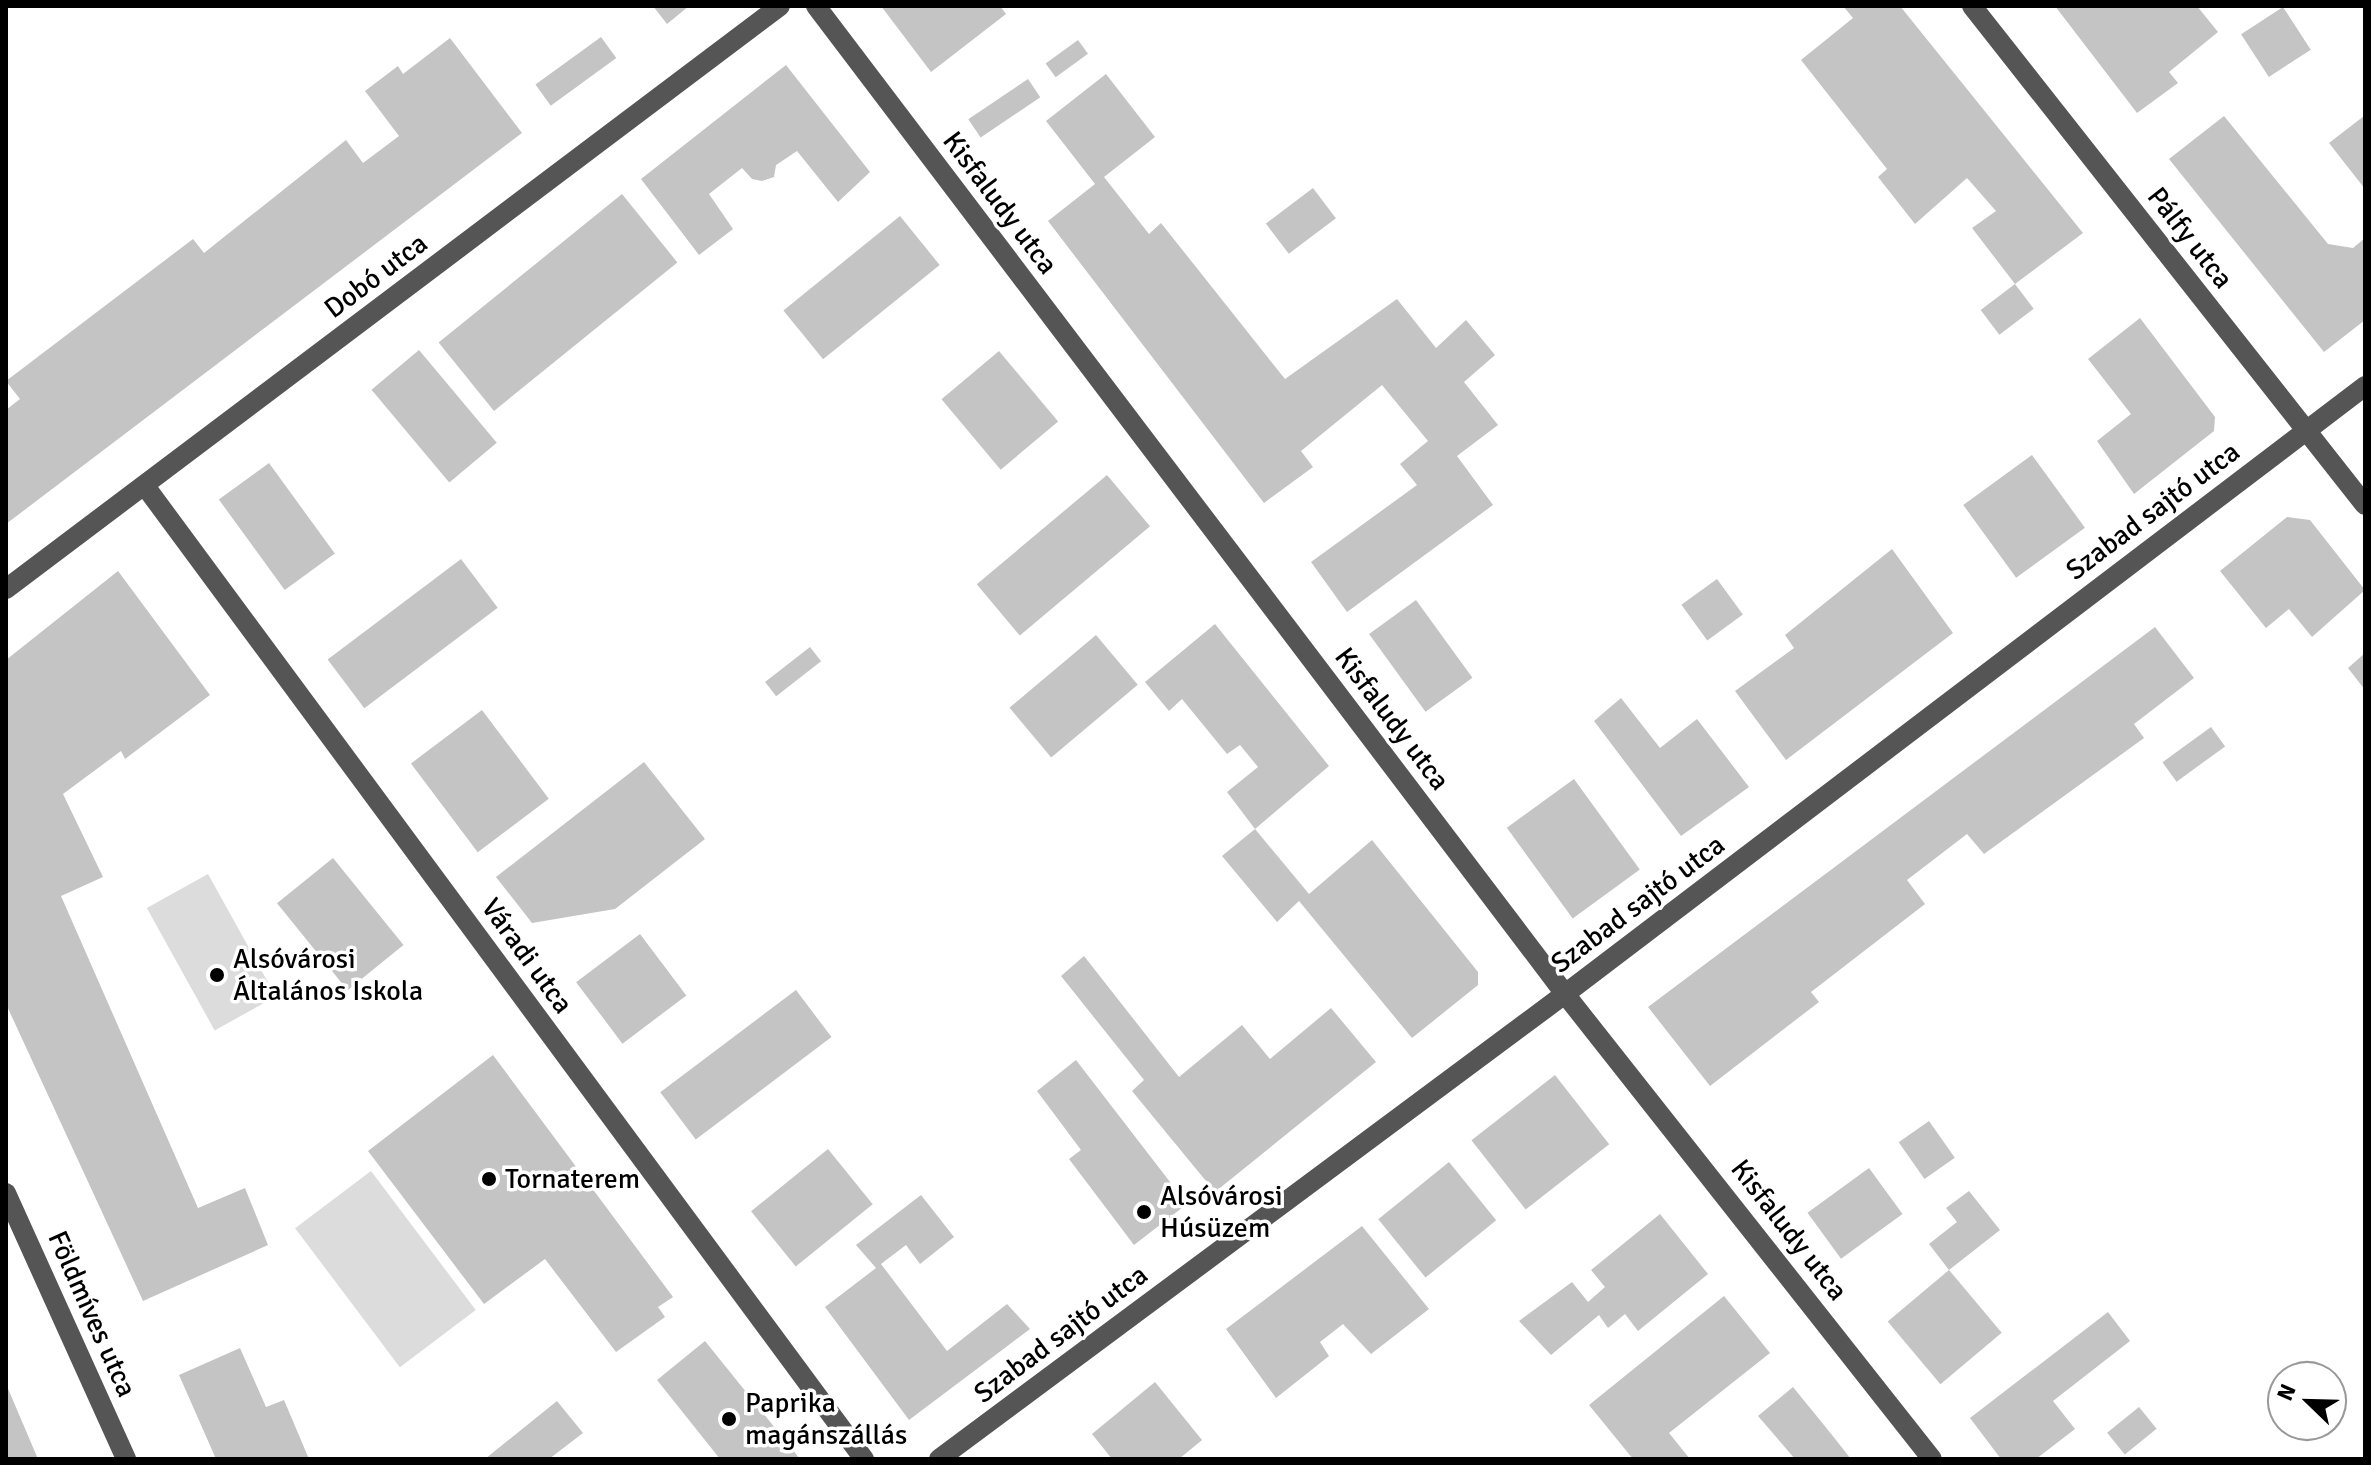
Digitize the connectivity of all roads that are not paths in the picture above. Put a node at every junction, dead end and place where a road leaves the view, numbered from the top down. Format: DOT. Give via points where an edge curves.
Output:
graph roads {
  1 [pos="780,6"];
  2 [pos="816,6"];
  3 [pos="1972,6"];
  4 [pos="2365,386"];
  5 [pos="2306,431"];
  6 [pos="145,486"];
  7 [pos="2365,505"];
  8 [pos="6,589"];
  9 [pos="1565,994"];
  10 [pos="6,1193"];
  11 [pos="126,1459"];
  12 [pos="864,1459"];
  13 [pos="939,1459"];
  14 [pos="1932,1459"];
  1 -- 6 [label="street, Dobó utca"];
  2 -- 9 [label="street, Kisfaludy utca"];
  3 -- 5 [label="street, Pálfy utca"];
  4 -- 5 [label="street, Szabad sajtó utca"];
  5 -- 7 [label="street, Pálfy utca"];
  5 -- 9 [label="street, Szabad sajtó utca"];
  6 -- 8 [label="street, Dobó utca"];
  6 -- 12 [label="street, Váradi utca"];
  9 -- 13 [label="street, Szabad sajtó utca"];
  9 -- 14 [label="street, Kisfaludy utca"];
  10 -- 11 [label="street, Földmíves utca"];
}
